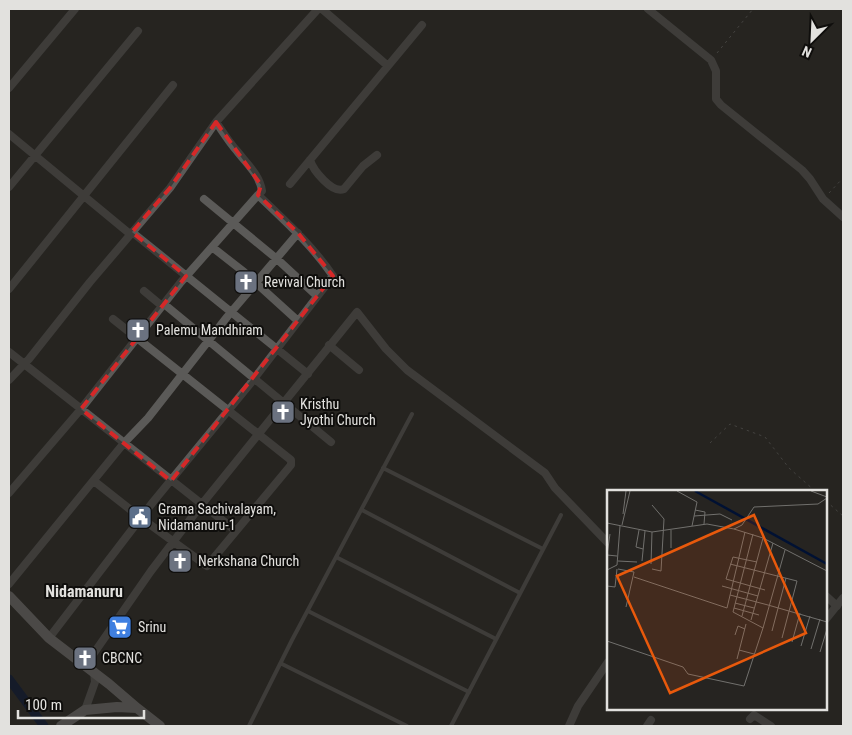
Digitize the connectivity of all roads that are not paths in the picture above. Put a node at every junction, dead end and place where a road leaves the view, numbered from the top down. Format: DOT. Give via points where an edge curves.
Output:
graph roads {
  1 [pos="75,9"];
  2 [pos="318,9"];
  3 [pos="322,9"];
  4 [pos="648,9"];
  5 [pos="422,25"];
  6 [pos="138,31"];
  7 [pos="388,66"];
  8 [pos="173,85"];
  9 [pos="9,88"];
  10 [pos="216,122"];
  11 [pos="9,134"];
  12 [pos="34,155"];
  13 [pos="377,155"];
  14 [pos="310,160"];
  15 [pos="290,184"];
  16 [pos="9,187"];
  17 [pos="83,195"];
  18 [pos="258,195"];
  19 [pos="204,199"];
  20 [pos="843,217"];
  21 [pos="234,222"];
  22 [pos="131,233"];
  23 [pos="298,233"];
  24 [pos="212,247"];
  25 [pos="277,259"];
  26 [pos="186,276"];
  27 [pos="256,283"];
  28 [pos="9,289"];
  29 [pos="144,291"];
  30 [pos="317,296"];
  31 [pos="163,305"];
  32 [pos="231,312"];
  33 [pos="113,319"];
  34 [pos="298,321"];
  35 [pos="138,337"];
  36 [pos="208,341"];
  37 [pos="329,345"];
  38 [pos="277,348"];
  39 [pos="9,352"];
  40 [pos="24,363"];
  41 [pos="360,370"];
  42 [pos="182,374"];
  43 [pos="308,374"];
  44 [pos="253,379"];
  45 [pos="9,380"];
  46 [pos="283,404"];
  47 [pos="81,408"];
  48 [pos="227,410"];
  49 [pos="412,414"];
  50 [pos="258,434"];
  51 [pos="331,442"];
  52 [pos="124,443"];
  53 [pos="383,468"];
  54 [pos="94,481"];
  55 [pos="171,481"];
  56 [pos="9,493"];
  57 [pos="202,504"];
  58 [pos="362,510"];
  59 [pos="561,515"];
  60 [pos="141,518"];
  61 [pos="236,531"];
  62 [pos="174,542"];
  63 [pos="607,542"];
  64 [pos="543,549"];
  65 [pos="336,558"];
  66 [pos="9,584"];
  67 [pos="520,593"];
  68 [pos="9,596"];
  69 [pos="827,597"];
  70 [pos="843,598"];
  71 [pos="836,606"];
  72 [pos="308,611"];
  73 [pos="827,618"];
  74 [pos="49,638"];
  75 [pos="496,640"];
  76 [pos="607,663"];
  77 [pos="282,664"];
  78 [pos="90,669"];
  79 [pos="469,692"];
  80 [pos="137,708"];
  81 [pos="82,711"];
  82 [pos="754,714"];
  83 [pos="61,726"];
  84 [pos="160,726"];
  85 [pos="250,726"];
  86 [pos="407,726"];
  87 [pos="451,726"];
  88 [pos="568,726"];
  89 [pos="771,726"];
  1 -- 9 [label="street"];
  2 -- 10 [label="street"];
  3 -- 7 [label="street"];
  4 -- 20 [label="street" via="711,60 716,71 716,99 729,113 802,170 823,199"];
  5 -- 7 [label="street"];
  6 -- 12 [label="street"];
  7 -- 14 [label="street"];
  8 -- 17 [label="street"];
  10 -- 18 [label="street" via="252,169 261,185"];
  10 -- 22 [label="street" via="170,188"];
  11 -- 12 [label="street"];
  12 -- 16 [label="street"];
  12 -- 17 [label="street"];
  13 -- 14 [label="street" via="340,190 325,181"];
  14 -- 15 [label="street"];
  17 -- 22 [label="street"];
  17 -- 28 [label="street"];
  18 -- 21 [label="street"];
  18 -- 23 [label="street"];
  19 -- 21 [label="street"];
  21 -- 24 [label="street"];
  21 -- 25 [label="street"];
  22 -- 26 [label="street"];
  22 -- 40 [label="street"];
  23 -- 25 [label="street"];
  23 -- 30 [label="street" via="334,276"];
  24 -- 26 [label="street"];
  24 -- 27 [label="street"];
  25 -- 27 [label="street"];
  25 -- 30 [label="street"];
  26 -- 31 [label="street"];
  26 -- 32 [label="street"];
  27 -- 32 [label="street"];
  27 -- 34 [label="street"];
  29 -- 31 [label="street"];
  30 -- 34 [label="street"];
  31 -- 35 [label="street"];
  31 -- 36 [label="street"];
  32 -- 36 [label="street"];
  32 -- 38 [label="street"];
  33 -- 35 [label="street"];
  34 -- 38 [label="street"];
  35 -- 42 [label="street"];
  35 -- 47 [label="street"];
  36 -- 42 [label="street"];
  36 -- 44 [label="street"];
  37 -- 41 [label="street"];
  37 -- 43 [label="street"];
  37 -- 63 [label="street" via="357,312 407,370 545,473 554,488"];
  38 -- 43 [label="street"];
  38 -- 44 [label="street"];
  39 -- 40 [label="street"];
  40 -- 45 [label="street"];
  40 -- 47 [label="street"];
  42 -- 48 [label="street"];
  42 -- 52 [label="street"];
  43 -- 46 [label="street"];
  44 -- 46 [label="street"];
  44 -- 48 [label="street"];
  46 -- 50 [label="street"];
  46 -- 51 [label="street"];
  47 -- 52 [label="street"];
  47 -- 56 [label="street"];
  48 -- 50 [label="street"];
  48 -- 55 [label="street"];
  49 -- 53 [label="lane"];
  50 -- 57 [label="street"];
  50 -- 61 [label="street" via="291,460 291,465"];
  52 -- 54 [label="street"];
  52 -- 55 [label="street"];
  53 -- 58 [label="lane"];
  53 -- 64 [label="lane"];
  54 -- 60 [label="street"];
  54 -- 66 [label="street"];
  55 -- 57 [label="street"];
  55 -- 60 [label="street"];
  57 -- 61 [label="street"];
  57 -- 62 [label="street"];
  58 -- 65 [label="lane"];
  58 -- 67 [label="lane"];
  59 -- 64 [label="lane"];
  60 -- 62 [label="street"];
  60 -- 74 [label="street"];
  61 -- 62 [label="street" via="207,566"];
  62 -- 78 [label="street" via="151,571"];
  64 -- 67 [label="lane"];
  65 -- 72 [label="lane"];
  65 -- 75 [label="lane"];
  67 -- 75 [label="lane"];
  68 -- 74 [label="street"];
  69 -- 71 [label="street"];
  70 -- 71 [label="street"];
  71 -- 73 [label="street"];
  72 -- 77 [label="lane"];
  72 -- 79 [label="lane"];
  74 -- 78 [label="street"];
  75 -- 79 [label="lane"];
  76 -- 88 [label="street"];
  77 -- 85 [label="lane"];
  77 -- 86 [label="lane"];
  78 -- 80 [label="street"];
  78 -- 81 [label="street" via="95,682"];
  79 -- 87 [label="lane"];
  80 -- 81 [label="street" via="103,707"];
  80 -- 84 [label="street"];
  81 -- 83 [label="street"];
  82 -- 89 [label="street"];
}
